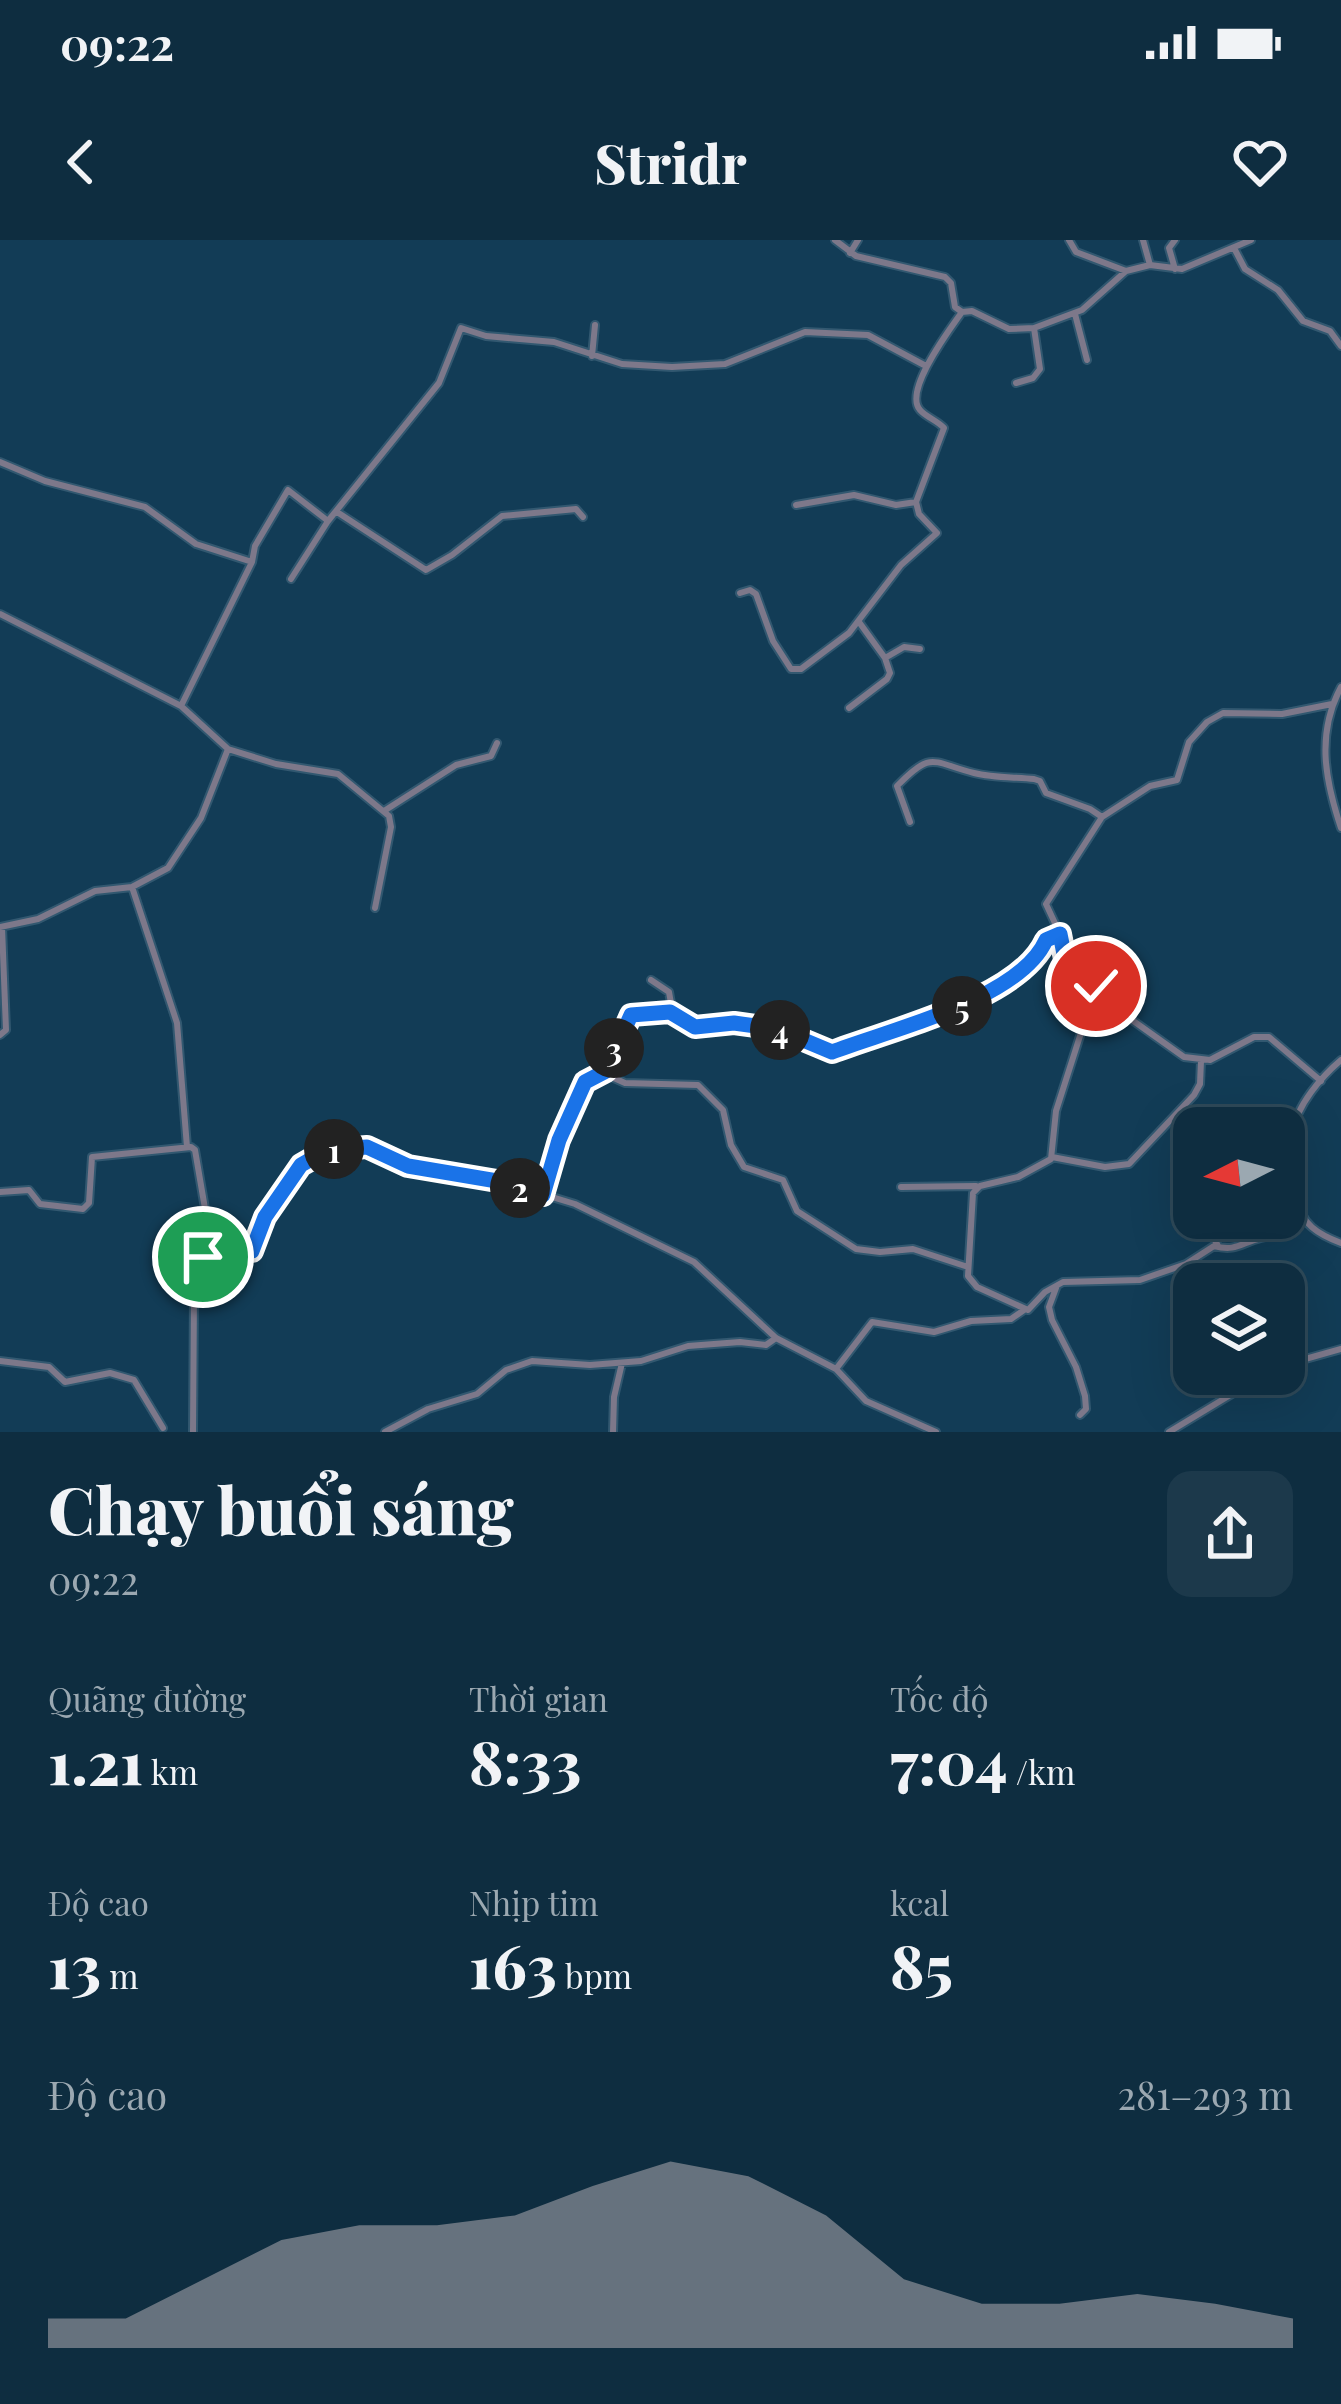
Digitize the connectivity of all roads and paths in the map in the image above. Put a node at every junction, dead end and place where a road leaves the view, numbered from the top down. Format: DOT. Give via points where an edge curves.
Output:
graph roads {
  1 [pos="835,240"];
  2 [pos="858,240"];
  3 [pos="1069,240"];
  4 [pos="1143,240"];
  5 [pos="1175,240"];
  6 [pos="1251,240"];
  7 [pos="1234,248"];
  8 [pos="850,253"];
  9 [pos="1150,265"];
  10 [pos="1174,269"];
  11 [pos="1126,271"];
  12 [pos="962,312"];
  13 [pos="1075,314"];
  14 [pos="595,325"];
  15 [pos="1034,328"];
  16 [pos="1341,346"];
  17 [pos="592,356"];
  18 [pos="1087,359"];
  19 [pos="926,366"];
  20 [pos="1016,383"];
  21 [pos="0,462"];
  22 [pos="916,502"];
  23 [pos="796,505"];
  24 [pos="337,512"];
  25 [pos="584,517"];
  26 [pos="328,521"];
  27 [pos="252,562"];
  28 [pos="291,580"];
  29 [pos="740,593"];
  30 [pos="0,614"];
  31 [pos="859,622"];
  32 [pos="920,650"];
  33 [pos="885,658"];
  34 [pos="1341,687"];
  35 [pos="1332,704"];
  36 [pos="181,706"];
  37 [pos="849,708"];
  38 [pos="496,743"];
  39 [pos="228,748"];
  40 [pos="384,811"];
  41 [pos="1102,818"];
  42 [pos="910,822"];
  43 [pos="1341,828"];
  44 [pos="132,887"];
  45 [pos="375,908"];
  46 [pos="1,927"];
  47 [pos="1060,934"];
  48 [pos="651,980"];
  49 [pos="1096,986"];
  50 [pos="670,1012"];
  51 [pos="0,1034"];
  52 [pos="1341,1060"];
  53 [pos="1201,1061"];
  54 [pos="606,1071"];
  55 [pos="1321,1081"];
  56 [pos="1305,1110"];
  57 [pos="187,1148"];
  58 [pos="1052,1157"];
  59 [pos="980,1186"];
  60 [pos="901,1187"];
  61 [pos="0,1192"];
  62 [pos="543,1195"];
  63 [pos="1305,1221"];
  64 [pos="1214,1239"];
  65 [pos="1260,1239"];
  66 [pos="1340,1241"];
  67 [pos="209,1246"];
  68 [pos="1218,1246"];
  69 [pos="968,1267"];
  70 [pos="1057,1285"];
  71 [pos="1024,1310"];
  72 [pos="776,1338"];
  73 [pos="1341,1348"];
  74 [pos="1305,1359"];
  75 [pos="0,1361"];
  76 [pos="622,1363"];
  77 [pos="836,1370"];
  78 [pos="1230,1395"];
  79 [pos="1080,1414"];
  80 [pos="163,1428"];
  81 [pos="193,1432"];
  82 [pos="385,1432"];
  83 [pos="613,1432"];
  84 [pos="936,1432"];
  85 [pos="1169,1432"];
  1 -- 8 [label="street"];
  2 -- 8 [label="street"];
  3 -- 11 [label="street" via="1076,252"];
  4 -- 9 [label="street"];
  5 -- 10 [label="street"];
  6 -- 7 [label="street"];
  7 -- 10 [label="street"];
  7 -- 16 [label="street" via="1250,274"];
  8 -- 12 [label="street" via="945,277"];
  9 -- 10 [label="street"];
  9 -- 11 [label="street"];
  11 -- 13 [label="street"];
  12 -- 15 [label="street" via="1009,329"];
  12 -- 19 [label="street"];
  13 -- 15 [label="street"];
  13 -- 18 [label="street"];
  14 -- 17 [label="street"];
  15 -- 20 [label="street" via="1040,369"];
  17 -- 19 [label="street" via="634,366 725,364 806,332 876,338"];
  17 -- 24 [label="street" via="461,328 439,383"];
  19 -- 22 [label="street" via="917,407 944,428"];
  21 -- 27 [label="street" via="145,507 207,550"];
  22 -- 23 [label="street" via="854,495"];
  22 -- 31 [label="street" via="937,532"];
  24 -- 25 [label="street" via="426,570 505,514 576,509"];
  24 -- 26 [label="street"];
  26 -- 27 [label="street" via="288,490"];
  26 -- 28 [label="street"];
  27 -- 36 [label="street"];
  29 -- 31 [label="street" via="756,594 794,670"];
  30 -- 36 [label="street"];
  31 -- 33 [label="street"];
  32 -- 33 [label="street" via="904,646"];
  33 -- 37 [label="street" via="887,680"];
  34 -- 35 [label="street"];
  35 -- 41 [label="street" via="1223,713 1189,742 1177,780 1150,785"];
  35 -- 43 [label="street" via="1325,768"];
  36 -- 39 [label="street"];
  38 -- 40 [label="street" via="491,756 456,765"];
  39 -- 40 [label="street" via="338,774"];
  39 -- 44 [label="street" via="201,818 172,863"];
  40 -- 45 [label="street" via="391,827"];
  41 -- 42 [label="street" via="1046,794 1040,781 934,759 897,786"];
  41 -- 47 [label="street" via="1048,901"];
  44 -- 46 [label="street" via="95,891 38,920"];
  44 -- 57 [label="street" via="177,1023"];
  46 -- 51 [label="street"];
  47 -- 49 [label="street" via="1068,974"];
  47 -- 50 [label="street" via="972,1002 832,1052 777,1029 695,1027"];
  48 -- 50 [label="street" via="669,992"];
  49 -- 53 [label="street" via="1177,1053"];
  49 -- 58 [label="street" via="1056,1112"];
  50 -- 54 [label="street" via="627,1017"];
  52 -- 55 [label="street"];
  53 -- 55 [label="street" via="1262,1036"];
  53 -- 58 [label="street" via="1194,1095 1132,1162 1105,1167"];
  54 -- 62 [label="street" via="585,1082"];
  54 -- 69 [label="street" via="625,1083 698,1084 723,1109 744,1167 783,1180 797,1211 856,1249 913,1249"];
  55 -- 56 [label="street"];
  57 -- 61 [label="street" via="92,1157 82,1209 40,1204 29,1190"];
  57 -- 67 [label="street" via="198,1156"];
  58 -- 59 [label="street" via="1018,1178"];
  59 -- 60 [label="street"];
  59 -- 69 [label="street" via="972,1196"];
  62 -- 67 [label="street" via="408,1166 367,1147 327,1150 301,1165 252,1251"];
  62 -- 72 [label="street" via="694,1262"];
  63 -- 66 [label="street"];
  64 -- 68 [label="street"];
  65 -- 68 [label="street" via="1236,1250"];
  67 -- 81 [label="street" via="194,1293"];
  68 -- 70 [label="street" via="1140,1280"];
  69 -- 71 [label="street" via="977,1288"];
  70 -- 71 [label="street"];
  70 -- 79 [label="street" via="1049,1307 1085,1396"];
  71 -- 77 [label="street" via="934,1332 872,1322"];
  72 -- 76 [label="street" via="764,1346 688,1346"];
  72 -- 77 [label="street"];
  73 -- 74 [label="street"];
  75 -- 80 [label="street" via="49,1367 65,1382 110,1372 134,1381"];
  76 -- 82 [label="street" via="517,1365 477,1394"];
  76 -- 83 [label="street"];
  77 -- 84 [label="street" via="866,1401"];
  78 -- 85 [label="street"];
}
